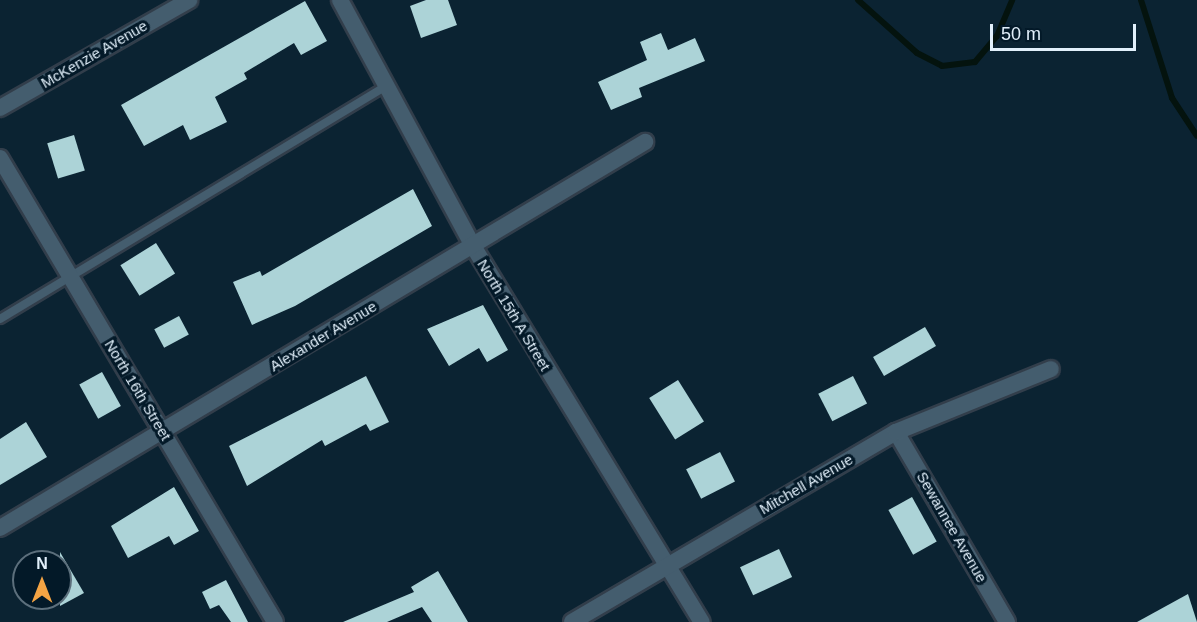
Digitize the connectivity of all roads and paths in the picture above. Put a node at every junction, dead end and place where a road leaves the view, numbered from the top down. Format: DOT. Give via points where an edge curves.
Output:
graph roads {
  1 [pos="189,0"];
  2 [pos="340,0"];
  3 [pos="386,86"];
  4 [pos="0,108"];
  5 [pos="645,142"];
  6 [pos="0,158"];
  7 [pos="473,246"];
  8 [pos="71,277"];
  9 [pos="0,319"];
  10 [pos="1051,369"];
  11 [pos="163,432"];
  12 [pos="896,432"];
  13 [pos="0,528"];
  14 [pos="665,567"];
  15 [pos="276,622"];
  16 [pos="572,622"];
  17 [pos="702,622"];
  18 [pos="1007,622"];
  1 -- 4 [label="street, McKenzie Avenue"];
  2 -- 3 [label="street, North 15th A Street"];
  3 -- 7 [label="street, North 15th A Street"];
  3 -- 8 [label="lane"];
  5 -- 7 [label="street, Alexander Avenue"];
  6 -- 8 [label="street, North 16th Street"];
  7 -- 11 [label="street, Alexander Avenue"];
  7 -- 14 [label="street, North 15th A Street"];
  8 -- 9 [label="lane"];
  8 -- 11 [label="street, North 16th Street"];
  10 -- 12 [label="street, Mitchell Avenue"];
  11 -- 13 [label="street, Alexander Avenue"];
  11 -- 15 [label="street, North 16th Street"];
  12 -- 14 [label="street, Mitchell Avenue"];
  12 -- 18 [label="street, Sewannee Avenue"];
  14 -- 16 [label="street, Mitchell Avenue"];
  14 -- 17 [label="street, North 15th A Street"];
}
